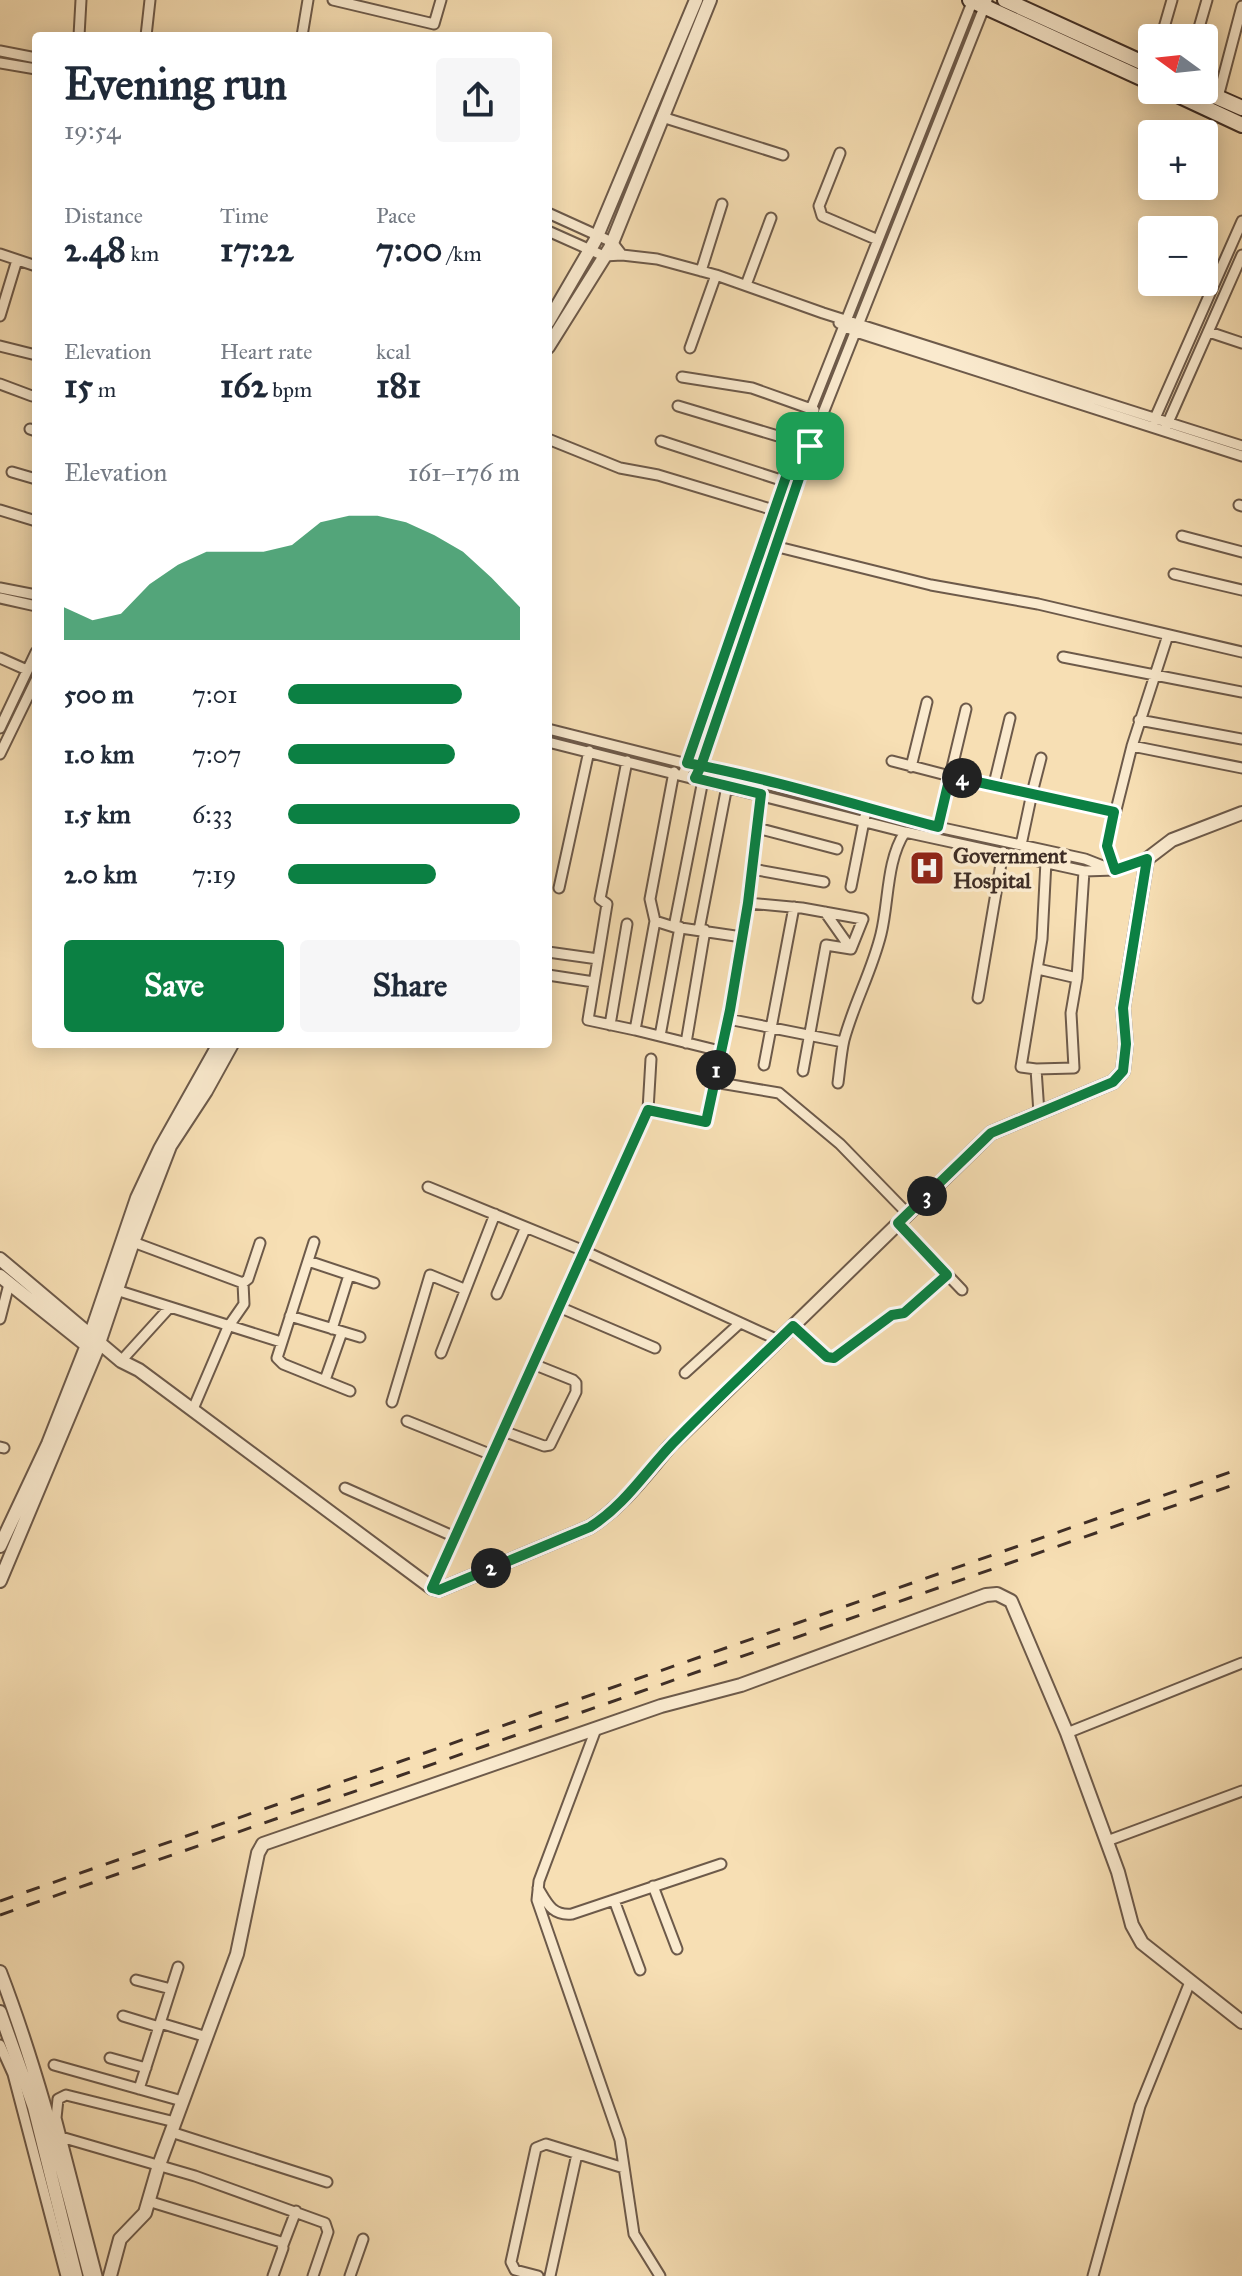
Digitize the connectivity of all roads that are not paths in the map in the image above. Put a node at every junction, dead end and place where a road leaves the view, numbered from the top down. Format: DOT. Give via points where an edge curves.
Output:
graph roads {
  1 [pos="81,0"];
  2 [pos="150,0"];
  3 [pos="308,0"];
  4 [pos="333,0"];
  5 [pos="441,0"];
  6 [pos="696,0"];
  7 [pos="710,0"];
  8 [pos="1005,0"];
  9 [pos="1207,0"];
  10 [pos="1167,1"];
  11 [pos="977,2"];
  12 [pos="1024,4"];
  13 [pos="1242,6"];
  14 [pos="1163,24"];
  15 [pos="1200,24"];
  16 [pos="79,32"];
  17 [pos="146,32"];
  18 [pos="303,32"];
  19 [pos="0,51"];
  20 [pos="32,57"];
  21 [pos="1138,60"];
  22 [pos="0,63"];
  23 [pos="32,68"];
  24 [pos="1138,77"];
  25 [pos="1218,97"];
  26 [pos="1197,104"];
  27 [pos="1242,108"];
  28 [pos="662,117"];
  29 [pos="1242,125"];
  30 [pos="840,153"];
  31 [pos="783,155"];
  32 [pos="722,204"];
  33 [pos="552,215"];
  34 [pos="771,218"];
  35 [pos="1242,221"];
  36 [pos="552,233"];
  37 [pos="597,235"];
  38 [pos="878,240"];
  39 [pos="612,242"];
  40 [pos="590,250"];
  41 [pos="0,254"];
  42 [pos="622,255"];
  43 [pos="1242,255"];
  44 [pos="604,256"];
  45 [pos="17,260"];
  46 [pos="32,265"];
  47 [pos="701,271"];
  48 [pos="716,275"];
  49 [pos="746,285"];
  50 [pos="552,315"];
  51 [pos="0,316"];
  52 [pos="846,323"];
  53 [pos="858,328"];
  54 [pos="1209,332"];
  55 [pos="552,340"];
  56 [pos="1242,343"];
  57 [pos="0,346"];
  58 [pos="690,348"];
  59 [pos="32,354"];
  60 [pos="682,377"];
  61 [pos="0,384"];
  62 [pos="32,396"];
  63 [pos="678,406"];
  64 [pos="812,409"];
  65 [pos="823,413"];
  66 [pos="1152,424"];
  67 [pos="1166,428"];
  68 [pos="552,441"];
  69 [pos="661,441"];
  70 [pos="798,442"];
  71 [pos="810,446"];
  72 [pos="1242,446"];
  73 [pos="1242,456"];
  74 [pos="12,472"];
  75 [pos="32,478"];
  76 [pos="784,481"];
  77 [pos="796,485"];
  78 [pos="0,510"];
  79 [pos="773,510"];
  80 [pos="786,514"];
  81 [pos="32,520"];
  82 [pos="1182,536"];
  83 [pos="762,543"];
  84 [pos="774,546"];
  85 [pos="1242,552"];
  86 [pos="1174,574"];
  87 [pos="0,588"];
  88 [pos="1242,590"];
  89 [pos="32,594"];
  90 [pos="0,598"];
  91 [pos="32,605"];
  92 [pos="1168,635"];
  93 [pos="1242,652"];
  94 [pos="1063,657"];
  95 [pos="0,658"];
  96 [pos="32,660"];
  97 [pos="27,670"];
  98 [pos="1157,674"];
  99 [pos="32,688"];
  100 [pos="1242,692"];
  101 [pos="927,702"];
  102 [pos="5,706"];
  103 [pos="966,709"];
  104 [pos="1010,718"];
  105 [pos="1139,720"];
  106 [pos="0,728"];
  107 [pos="552,730"];
  108 [pos="1242,739"];
  109 [pos="552,743"];
  110 [pos="1132,746"];
  111 [pos="589,751"];
  112 [pos="0,754"];
  113 [pos="1041,758"];
  114 [pos="627,761"];
  115 [pos="892,761"];
  116 [pos="687,763"];
  117 [pos="701,766"];
  118 [pos="911,767"];
  119 [pos="1242,768"];
  120 [pos="678,774"];
  121 [pos="950,776"];
  122 [pos="699,779"];
  123 [pos="994,784"];
  124 [pos="727,786"];
  125 [pos="1032,793"];
  126 [pos="761,794"];
  127 [pos="867,808"];
  128 [pos="1114,812"];
  129 [pos="1242,813"];
  130 [pos="864,821"];
  131 [pos="938,827"];
  132 [pos="757,828"];
  133 [pos="905,832"];
  134 [pos="1021,845"];
  135 [pos="837,849"];
  136 [pos="1003,852"];
  137 [pos="1147,859"];
  138 [pos="1046,861"];
  139 [pos="752,869"];
  140 [pos="1115,870"];
  141 [pos="1084,871"];
  142 [pos="824,882"];
  143 [pos="851,887"];
  144 [pos="559,888"];
  145 [pos="748,903"];
  146 [pos="794,907"];
  147 [pos="825,912"];
  148 [pos="655,921"];
  149 [pos="627,924"];
  150 [pos="677,927"];
  151 [pos="702,930"];
  152 [pos="742,937"];
  153 [pos="851,949"];
  154 [pos="552,953"];
  155 [pos="598,959"];
  156 [pos="1038,969"];
  157 [pos="552,976"];
  158 [pos="1077,978"];
  159 [pos="594,982"];
  160 [pos="978,998"];
  161 [pos="728,1019"];
  162 [pos="610,1025"];
  163 [pos="769,1027"];
  164 [pos="635,1030"];
  165 [pos="660,1036"];
  166 [pos="808,1036"];
  167 [pos="843,1042"];
  168 [pos="686,1043"];
  169 [pos="217,1048"];
  170 [pos="230,1048"];
  171 [pos="720,1051"];
  172 [pos="651,1059"];
  173 [pos="764,1065"];
  174 [pos="1036,1069"];
  175 [pos="803,1071"];
  176 [pos="714,1082"];
  177 [pos="838,1083"];
  178 [pos="648,1110"];
  179 [pos="1039,1113"];
  180 [pos="428,1187"];
  181 [pos="495,1214"];
  182 [pos="903,1219"];
  183 [pos="525,1229"];
  184 [pos="133,1242"];
  185 [pos="314,1242"];
  186 [pos="260,1243"];
  187 [pos="584,1251"];
  188 [pos="0,1259"];
  189 [pos="308,1261"];
  190 [pos="349,1275"];
  191 [pos="947,1275"];
  192 [pos="5,1280"];
  193 [pos="243,1283"];
  194 [pos="374,1283"];
  195 [pos="111,1289"];
  196 [pos="464,1289"];
  197 [pos="962,1290"];
  198 [pos="497,1294"];
  199 [pos="170,1307"];
  200 [pos="559,1307"];
  201 [pos="290,1316"];
  202 [pos="0,1319"];
  203 [pos="740,1323"];
  204 [pos="793,1326"];
  205 [pos="228,1327"];
  206 [pos="337,1331"];
  207 [pos="360,1337"];
  208 [pos="778,1340"];
  209 [pos="281,1342"];
  210 [pos="93,1343"];
  211 [pos="655,1348"];
  212 [pos="441,1353"];
  213 [pos="118,1358"];
  214 [pos="533,1364"];
  215 [pos="685,1373"];
  216 [pos="325,1380"];
  217 [pos="350,1391"];
  218 [pos="392,1402"];
  219 [pos="193,1409"];
  220 [pos="407,1421"];
  221 [pos="503,1431"];
  222 [pos="492,1455"];
  223 [pos="345,1488"];
  224 [pos="455,1537"];
  225 [pos="4,1547"];
  226 [pos="0,1581"];
  227 [pos="432,1588"];
  228 [pos="1242,1663"];
  229 [pos="596,1729"];
  230 [pos="1067,1733"];
  231 [pos="1242,1791"];
  232 [pos="1107,1841"];
  233 [pos="721,1864"];
  234 [pos="653,1886"];
  235 [pos="538,1887"];
  236 [pos="614,1900"];
  237 [pos="677,1949"];
  238 [pos="178,1967"];
  239 [pos="640,1970"];
  240 [pos="0,1972"];
  241 [pos="136,1980"];
  242 [pos="1190,1982"];
  243 [pos="171,1989"];
  244 [pos="0,2012"];
  245 [pos="123,2016"];
  246 [pos="1242,2022"];
  247 [pos="160,2025"];
  248 [pos="207,2037"];
  249 [pos="0,2045"];
  250 [pos="110,2058"];
  251 [pos="54,2065"];
  252 [pos="146,2068"];
  253 [pos="139,2089"];
  254 [pos="182,2101"];
  255 [pos="173,2127"];
  256 [pos="61,2137"];
  257 [pos="577,2154"];
  258 [pos="159,2165"];
  259 [pos="624,2168"];
  260 [pos="327,2182"];
  261 [pos="148,2201"];
  262 [pos="296,2211"];
  263 [pos="363,2239"];
  264 [pos="283,2245"];
  265 [pos="66,2276"];
  266 [pos="76,2276"];
  267 [pos="90,2276"];
  268 [pos="97,2276"];
  269 [pos="110,2276"];
  270 [pos="273,2276"];
  271 [pos="313,2276"];
  272 [pos="350,2276"];
  273 [pos="538,2276"];
  274 [pos="550,2276"];
  275 [pos="660,2276"];
  276 [pos="1093,2276"];
  1 -- 16 [label="street"];
  2 -- 17 [label="street"];
  3 -- 18 [label="street"];
  4 -- 5 [label="street" via="434,24"];
  6 -- 37 [label="street"];
  7 -- 28 [label="street"];
  8 -- 12 [label="main road"];
  9 -- 15 [label="street"];
  10 -- 14 [label="street"];
  11 -- 24 [label="main road"];
  11 -- 38 [label="street"];
  11 -- 53 [label="street"];
  12 -- 21 [label="main road"];
  13 -- 25 [label="street"];
  19 -- 20 [label="street"];
  22 -- 23 [label="street"];
  25 -- 27 [label="main road"];
  26 -- 29 [label="main road"];
  28 -- 31 [label="street"];
  28 -- 39 [label="street"];
  30 -- 38 [label="street" via="819,212"];
  32 -- 47 [label="street"];
  33 -- 37 [label="street"];
  34 -- 49 [label="street"];
  35 -- 66 [label="street"];
  36 -- 40 [label="street"];
  37 -- 39 [label="street"];
  37 -- 40 [label="street"];
  38 -- 52 [label="street"];
  39 -- 42 [label="street"];
  39 -- 44 [label="street"];
  40 -- 44 [label="street"];
  40 -- 50 [label="street"];
  41 -- 45 [label="street"];
  42 -- 44 [label="street"];
  42 -- 47 [label="street"];
  43 -- 54 [label="street"];
  44 -- 55 [label="street"];
  45 -- 46 [label="street"];
  45 -- 51 [label="street"];
  47 -- 48 [label="street"];
  48 -- 49 [label="street"];
  48 -- 58 [label="street"];
  49 -- 52 [label="street"];
  52 -- 53 [label="street"];
  52 -- 64 [label="street"];
  53 -- 65 [label="street"];
  53 -- 66 [label="street"];
  54 -- 56 [label="street"];
  54 -- 67 [label="street"];
  57 -- 59 [label="street"];
  60 -- 64 [label="street" via="752,388"];
  61 -- 62 [label="street"];
  63 -- 70 [label="street"];
  64 -- 65 [label="street"];
  64 -- 70 [label="street"];
  65 -- 71 [label="street"];
  66 -- 67 [label="street"];
  67 -- 72 [label="street"];
  67 -- 73 [label="street"];
  68 -- 79 [label="street" via="620,468"];
  69 -- 76 [label="street"];
  70 -- 71 [label="street"];
  70 -- 76 [label="street"];
  71 -- 77 [label="street"];
  74 -- 75 [label="street"];
  76 -- 77 [label="street"];
  76 -- 79 [label="street"];
  77 -- 80 [label="street"];
  78 -- 81 [label="street"];
  79 -- 80 [label="street"];
  79 -- 83 [label="street"];
  80 -- 84 [label="street"];
  82 -- 85 [label="street"];
  83 -- 84 [label="street"];
  83 -- 116 [label="street"];
  84 -- 92 [label="street"];
  84 -- 117 [label="street"];
  86 -- 88 [label="street"];
  87 -- 89 [label="street"];
  90 -- 91 [label="street"];
  92 -- 93 [label="street"];
  92 -- 98 [label="street"];
  94 -- 98 [label="street"];
  95 -- 97 [label="street"];
  96 -- 97 [label="street"];
  97 -- 102 [label="street"];
  98 -- 100 [label="street"];
  98 -- 105 [label="street"];
  99 -- 112 [label="street"];
  101 -- 118 [label="street"];
  102 -- 106 [label="street"];
  103 -- 121 [label="street"];
  104 -- 123 [label="street"];
  105 -- 108 [label="street"];
  105 -- 110 [label="street"];
  107 -- 116 [label="street"];
  109 -- 111 [label="street"];
  110 -- 119 [label="street"];
  110 -- 128 [label="street"];
  111 -- 114 [label="street"];
  111 -- 144 [label="street"];
  113 -- 125 [label="street"];
  114 -- 120 [label="street"];
  114 -- 155 [label="street" via="600,899 607,904"];
  115 -- 118 [label="street"];
  116 -- 117 [label="street"];
  116 -- 120 [label="street"];
  117 -- 122 [label="street"];
  117 -- 127 [label="street"];
  118 -- 121 [label="street"];
  120 -- 122 [label="street"];
  120 -- 148 [label="street" via="650,899"];
  121 -- 123 [label="street"];
  121 -- 131 [label="street"];
  122 -- 124 [label="street"];
  122 -- 150 [label="street"];
  123 -- 125 [label="street"];
  124 -- 126 [label="street"];
  124 -- 151 [label="street"];
  125 -- 128 [label="street"];
  125 -- 134 [label="street"];
  126 -- 130 [label="street"];
  126 -- 132 [label="street"];
  127 -- 130 [label="street"];
  127 -- 131 [label="street"];
  128 -- 140 [label="street" via="1107,846"];
  129 -- 137 [label="street" via="1172,840"];
  130 -- 133 [label="street"];
  130 -- 143 [label="street"];
  131 -- 134 [label="street"];
  132 -- 135 [label="street"];
  132 -- 139 [label="street"];
  133 -- 136 [label="street"];
  133 -- 167 [label="street" via="871,971"];
  134 -- 140 [label="street"];
  136 -- 138 [label="street"];
  136 -- 160 [label="street"];
  137 -- 140 [label="street"];
  137 -- 179 [label="street" via="1123,1008 1123,1071 1113,1082"];
  138 -- 141 [label="street"];
  138 -- 156 [label="street"];
  139 -- 142 [label="street"];
  139 -- 145 [label="street"];
  140 -- 141 [label="street"];
  141 -- 158 [label="street"];
  145 -- 146 [label="street"];
  145 -- 152 [label="street"];
  146 -- 147 [label="street"];
  146 -- 163 [label="street"];
  147 -- 153 [label="street"];
  147 -- 153 [label="street" via="863,919"];
  148 -- 150 [label="street"];
  148 -- 164 [label="street"];
  149 -- 162 [label="street"];
  150 -- 151 [label="street"];
  150 -- 165 [label="street"];
  151 -- 152 [label="street"];
  151 -- 168 [label="street"];
  152 -- 161 [label="street"];
  153 -- 166 [label="street" via="826,945"];
  154 -- 155 [label="street"];
  155 -- 159 [label="street"];
  156 -- 158 [label="street"];
  156 -- 174 [label="street" via="1021,1067"];
  157 -- 159 [label="street"];
  158 -- 174 [label="street" via="1071,1013 1074,1068"];
  159 -- 162 [label="street" via="588,1020"];
  161 -- 163 [label="street"];
  161 -- 171 [label="street"];
  162 -- 164 [label="street"];
  163 -- 166 [label="street"];
  163 -- 173 [label="street"];
  164 -- 165 [label="street"];
  165 -- 168 [label="street"];
  166 -- 167 [label="street"];
  166 -- 175 [label="street"];
  167 -- 177 [label="street"];
  168 -- 171 [label="street"];
  169 -- 195 [label="street" via="137,1198"];
  170 -- 184 [label="street" via="170,1146"];
  171 -- 176 [label="street"];
  172 -- 178 [label="street"];
  174 -- 179 [label="street"];
  176 -- 178 [label="street" via="706,1122"];
  176 -- 182 [label="street" via="779,1093 840,1144"];
  178 -- 187 [label="street"];
  179 -- 182 [label="street" via="991,1133"];
  180 -- 181 [label="street"];
  181 -- 183 [label="street"];
  181 -- 196 [label="street"];
  182 -- 191 [label="street"];
  182 -- 204 [label="street"];
  183 -- 187 [label="street"];
  183 -- 198 [label="street"];
  184 -- 193 [label="street"];
  184 -- 195 [label="street"];
  185 -- 189 [label="street"];
  186 -- 193 [label="street"];
  187 -- 200 [label="street"];
  187 -- 203 [label="street"];
  188 -- 210 [label="street"];
  189 -- 190 [label="street"];
  189 -- 201 [label="street"];
  190 -- 194 [label="street"];
  190 -- 206 [label="street"];
  191 -- 197 [label="street"];
  191 -- 204 [label="street" via="904,1313 892,1315 834,1358"];
  192 -- 202 [label="street"];
  192 -- 210 [label="street"];
  193 -- 205 [label="street" via="244,1304"];
  195 -- 199 [label="street"];
  195 -- 210 [label="street"];
  196 -- 212 [label="street"];
  196 -- 218 [label="street" via="430,1275"];
  199 -- 205 [label="street"];
  199 -- 213 [label="street"];
  200 -- 211 [label="street"];
  200 -- 214 [label="street"];
  201 -- 206 [label="street"];
  201 -- 209 [label="street"];
  203 -- 208 [label="street"];
  203 -- 215 [label="street"];
  204 -- 208 [label="street"];
  205 -- 209 [label="street"];
  205 -- 219 [label="street"];
  206 -- 207 [label="street"];
  206 -- 216 [label="street"];
  208 -- 227 [label="street" via="607,1516 453,1585"];
  209 -- 216 [label="street" via="278,1361"];
  210 -- 213 [label="street"];
  210 -- 225 [label="street"];
  213 -- 219 [label="street"];
  214 -- 221 [label="street"];
  214 -- 221 [label="street" via="573,1380 576,1392 550,1445"];
  216 -- 217 [label="street"];
  219 -- 227 [label="street"];
  220 -- 222 [label="street"];
  221 -- 222 [label="street"];
  222 -- 224 [label="street"];
  223 -- 224 [label="street"];
  224 -- 227 [label="street"];
  225 -- 226 [label="street"];
  228 -- 230 [label="street"];
  229 -- 230 [label="street" via="741,1685 997,1594 1011,1601"];
  229 -- 235 [label="street"];
  229 -- 248 [label="street" via="263,1844 237,1954"];
  230 -- 232 [label="street"];
  231 -- 232 [label="street"];
  232 -- 242 [label="street" via="1142,1943"];
  233 -- 234 [label="street"];
  234 -- 236 [label="street"];
  234 -- 237 [label="street"];
  235 -- 236 [label="street" via="548,1906 562,1915"];
  235 -- 259 [label="street" via="539,1907 619,2135"];
  236 -- 239 [label="street"];
  238 -- 243 [label="street"];
  240 -- 267 [label="street" via="47,2112"];
  241 -- 243 [label="street"];
  242 -- 246 [label="street"];
  242 -- 276 [label="street" via="1140,2106"];
  243 -- 247 [label="street"];
  244 -- 266 [label="street" via="34,2107"];
  245 -- 247 [label="street"];
  247 -- 248 [label="street"];
  247 -- 252 [label="street"];
  248 -- 254 [label="street"];
  249 -- 265 [label="street" via="13,2074"];
  250 -- 252 [label="street"];
  251 -- 253 [label="street"];
  252 -- 253 [label="street"];
  253 -- 254 [label="street"];
  254 -- 255 [label="street"];
  255 -- 256 [label="street" via="63,2095 55,2115"];
  255 -- 258 [label="street"];
  255 -- 260 [label="street"];
  256 -- 258 [label="street"];
  256 -- 268 [label="street"];
  257 -- 259 [label="street"];
  257 -- 273 [label="street" via="546,2144 534,2153 511,2262 515,2270"];
  257 -- 274 [label="street"];
  258 -- 261 [label="street"];
  258 -- 262 [label="street"];
  259 -- 275 [label="street" via="634,2234"];
  261 -- 264 [label="street"];
  261 -- 269 [label="street" via="145,2213 120,2239"];
  262 -- 264 [label="street"];
  262 -- 271 [label="street" via="329,2228"];
  263 -- 272 [label="street"];
  264 -- 270 [label="street"];
}
